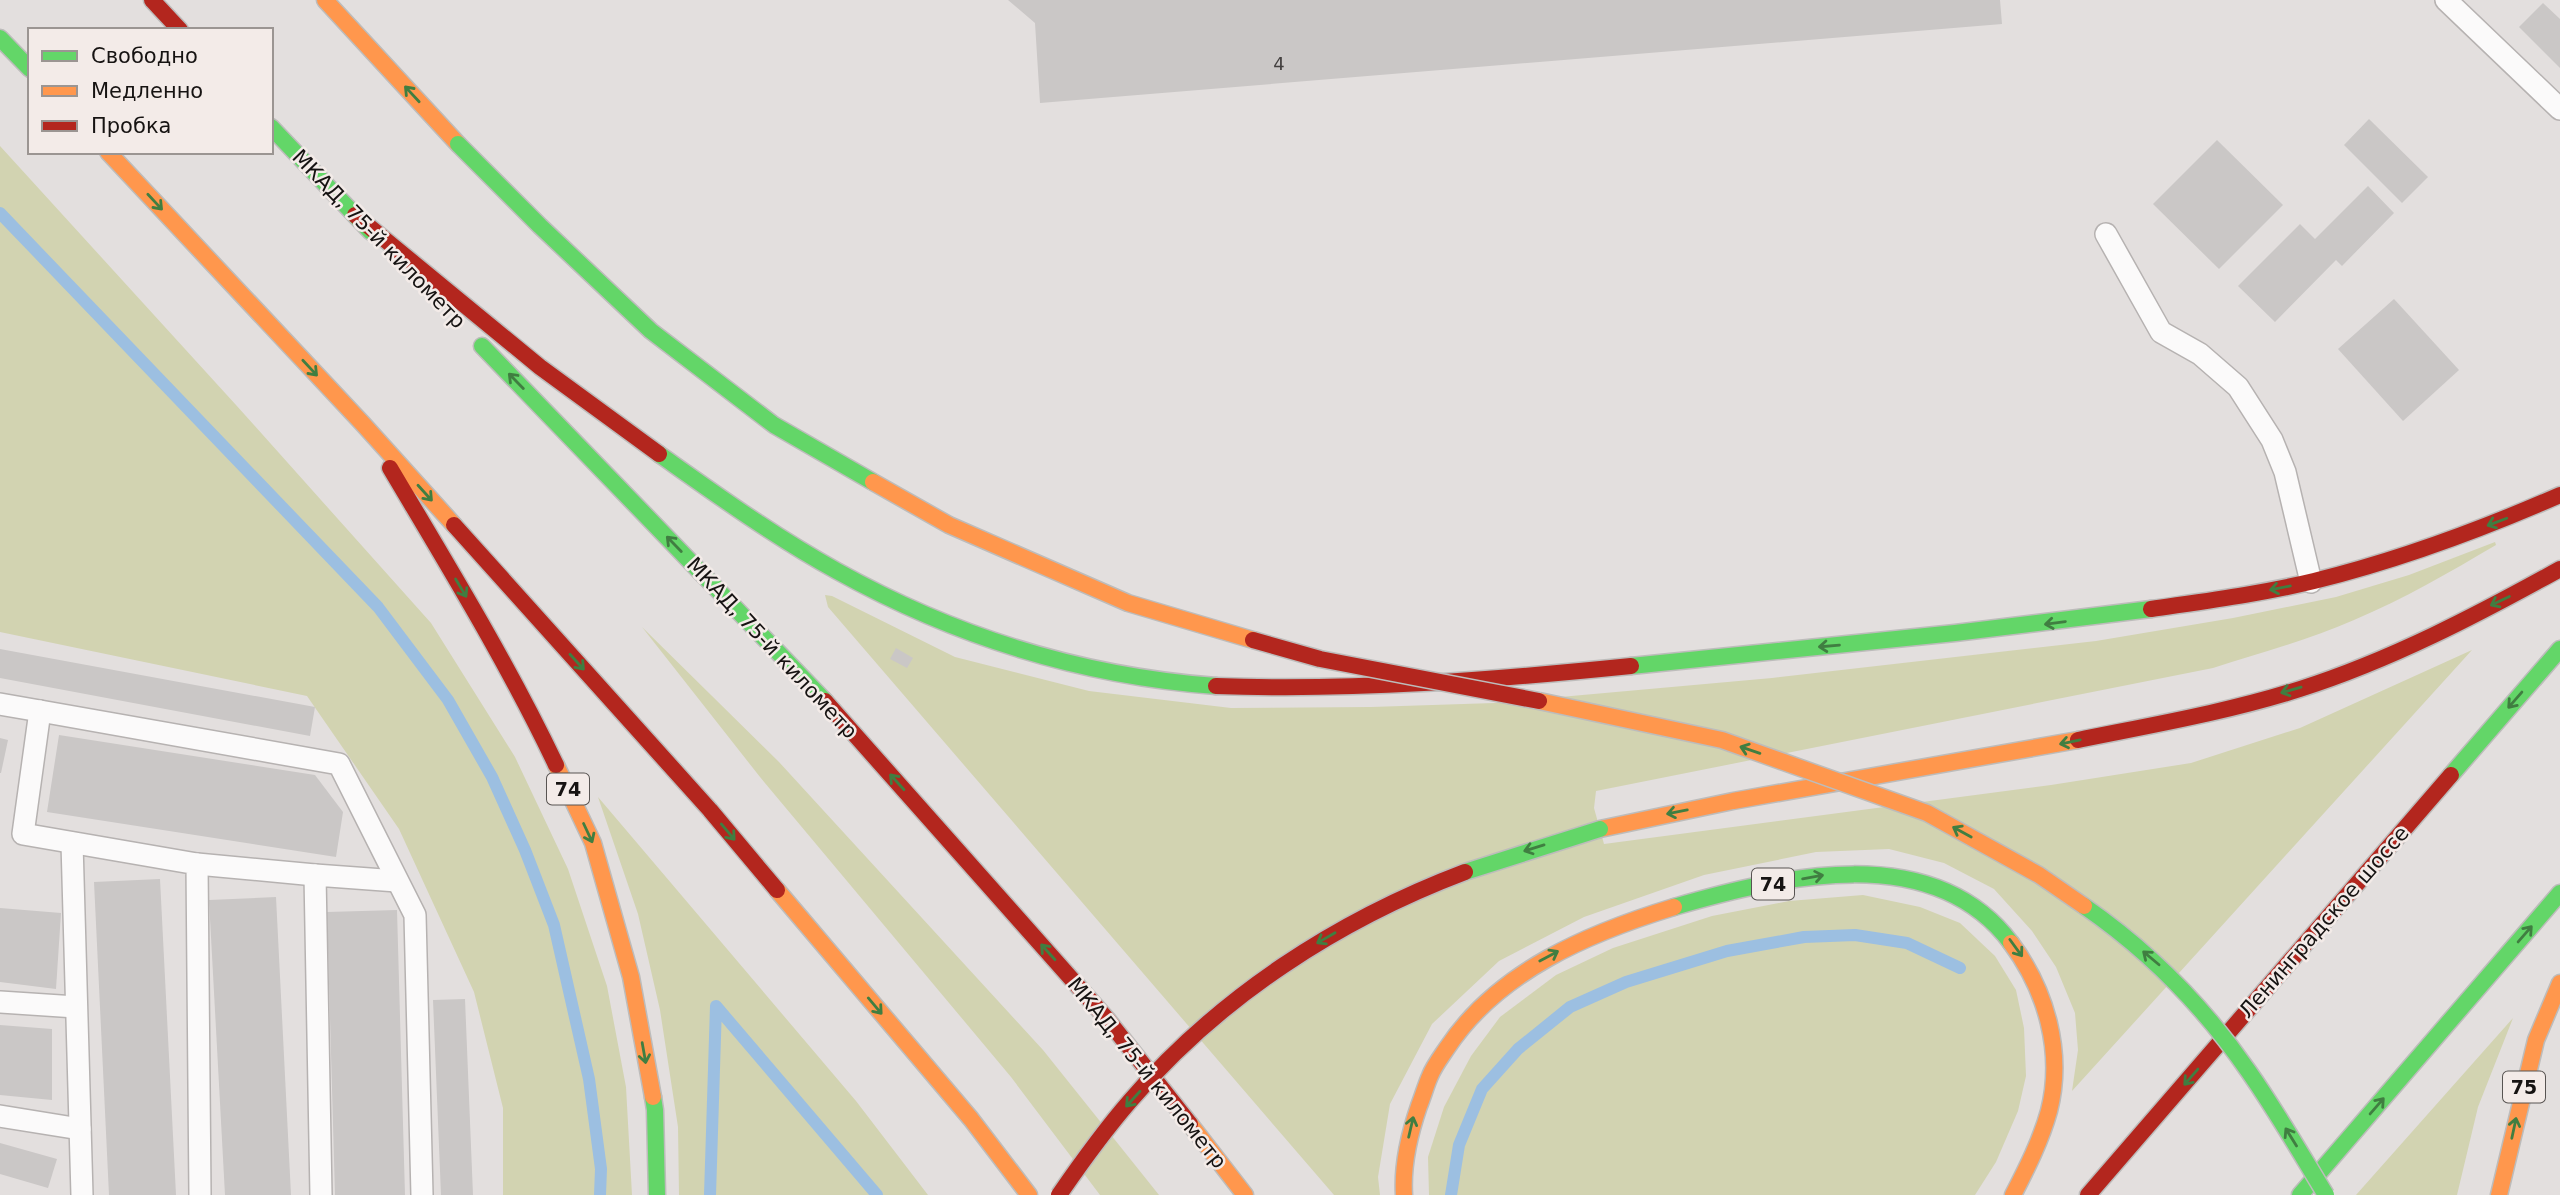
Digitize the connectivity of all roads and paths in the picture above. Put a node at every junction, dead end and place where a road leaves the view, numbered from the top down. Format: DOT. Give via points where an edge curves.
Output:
graph roads {
  1 [pos="152,0"];
  2 [pos="325,0"];
  3 [pos="2446,0"];
  4 [pos="178,28"];
  5 [pos="0,38"];
  6 [pos="28,67"];
  7 [pos="2560,109"];
  8 [pos="273,129"];
  9 [pos="110,154"];
  10 [pos="355,215"];
  11 [pos="2106,234"];
  12 [pos="452,315"];
  13 [pos="471,335"];
  14 [pos="363,424"];
  15 [pos="2560,495"];
  16 [pos="2560,569"];
  17 [pos="2311,582"];
  18 [pos="2560,649"];
  19 [pos="0,704"];
  20 [pos="40,712"];
  21 [pos="72,843"];
  22 [pos="197,864"];
  23 [pos="315,876"];
  24 [pos="397,881"];
  25 [pos="2560,893"];
  26 [pos="2560,983"];
  27 [pos="0,1002"];
  28 [pos="76,1007"];
  29 [pos="0,1116"];
  30 [pos="80,1129"];
  31 [pos="82,1195"];
  32 [pos="200,1195"];
  33 [pos="321,1195"];
  34 [pos="422,1195"];
  35 [pos="657,1195"];
  36 [pos="1029,1195"];
  37 [pos="1059,1195"];
  38 [pos="1245,1195"];
  39 [pos="1404,1195"];
  40 [pos="2013,1195"];
  41 [pos="2088,1195"];
  42 [pos="2300,1195"];
  43 [pos="2326,1195"];
  44 [pos="2499,1195"];
  1 -- 4 [label="main road"];
  43 -- 2 [label="main road, one-way, bridge" via="2249,1072 2158,964 2039,876 1927,813 1722,740 1320,659 1128,603 949,525 774,425 651,331 458,144"];
  3 -- 7 [label="lane"];
  5 -- 6 [label="main road"];
  8 -- 10 [label="main road, МКАД, 75-й километр"];
  9 -- 14 [label="main road, one-way"];
  10 -- 12 [label="main road, МКАД, 75-й километр"];
  17 -- 10 [label="main road, one-way" via="1984,632 1461,682 1223,687 1083,667 933,618 884,598 811,557 568,389"];
  11 -- 17 [label="lane" via="2161,332 2200,354 2238,387 2272,440"];
  38 -- 13 [label="main road, МКАД, 75-й километр, one-way" via="1107,1019 810,684"];
  14 -- 35 [label="main road, 74, one-way" via="482,622 593,843 631,977 654,1110"];
  14 -- 36 [label="main road, one-way" via="710,810 971,1119"];
  15 -- 17 [label="main road, one-way" via="2446,542"];
  16 -- 37 [label="main road, one-way, bridge" via="2383,656 2319,682 2245,704 2051,746 1726,802 1600,829 1535,847 1417,891 1294,957 1236,999 1129,1102"];
  18 -- 41 [label="main road, Ленинградское шоссе, one-way"];
  19 -- 20 [label="lane"];
  20 -- 21 [label="lane" via="23,834"];
  20 -- 24 [label="lane" via="339,764"];
  21 -- 22 [label="lane"];
  21 -- 28 [label="lane"];
  22 -- 23 [label="lane"];
  22 -- 32 [label="lane"];
  23 -- 24 [label="lane"];
  23 -- 33 [label="lane"];
  24 -- 34 [label="lane" via="415,915"];
  42 -- 25 [label="main road, one-way"];
  44 -- 26 [label="main road, 75, one-way" via="2536,1040"];
  27 -- 28 [label="lane"];
  28 -- 30 [label="lane"];
  29 -- 30 [label="lane"];
  30 -- 31 [label="lane"];
  39 -- 40 [label="main road, 74, one-way" via="1407,1144 1417,1102 1465,1019 1502,986 1545,957 1654,914 1774,884 1871,873 1914,879 1977,907 2004,932 2042,993 2050,1027 2052,1096 2039,1142"];
}
